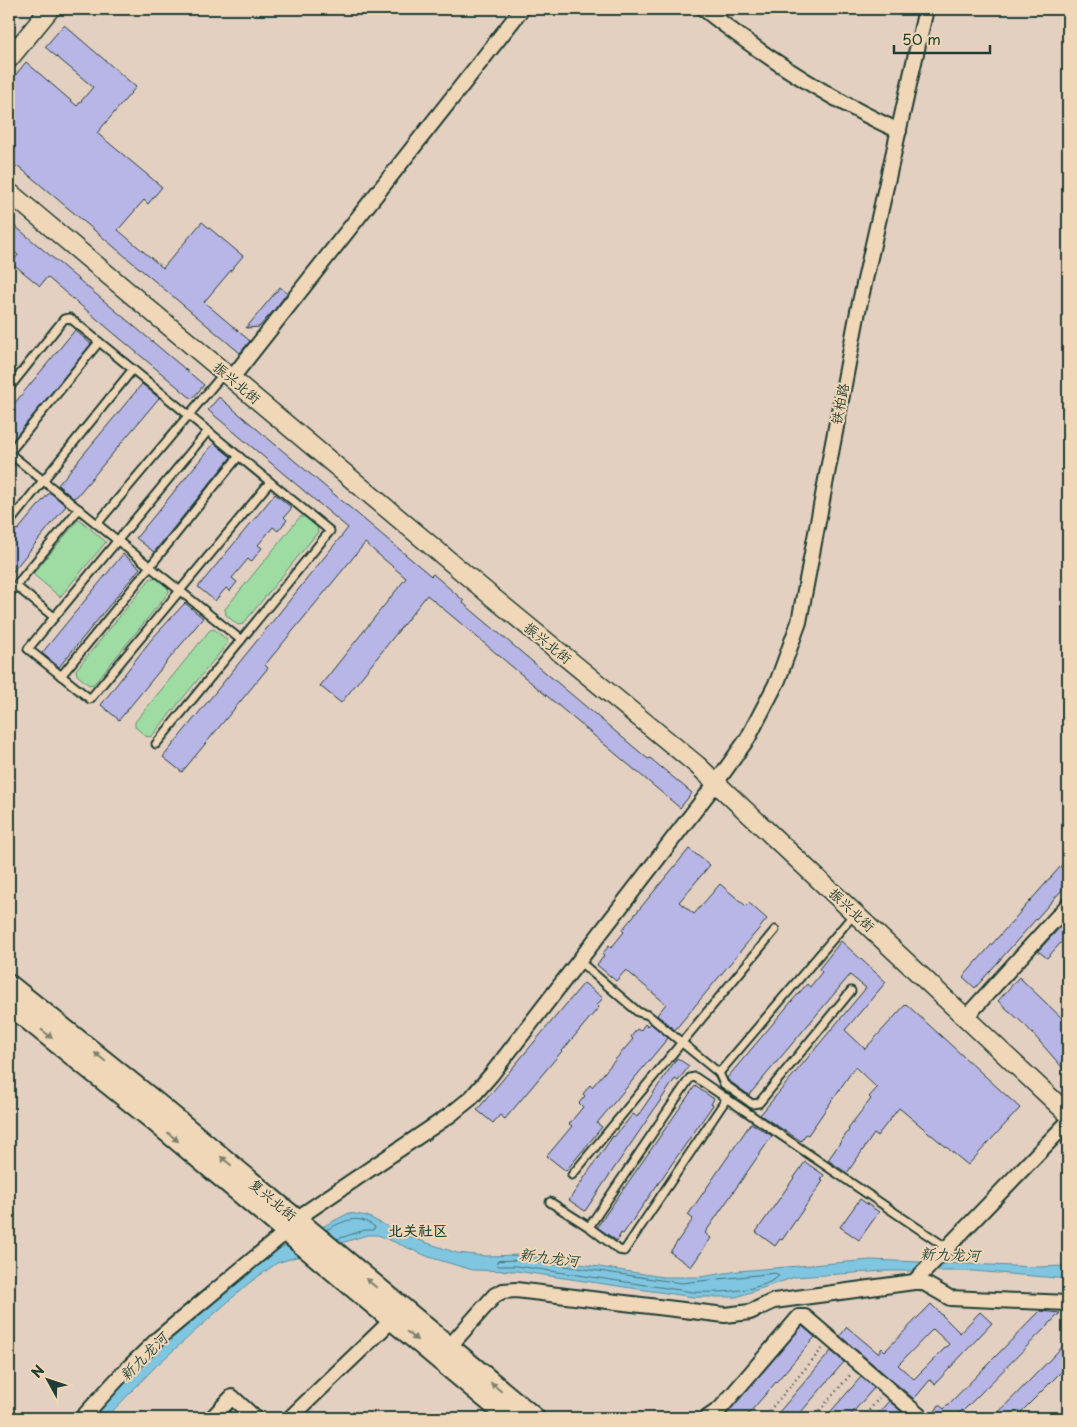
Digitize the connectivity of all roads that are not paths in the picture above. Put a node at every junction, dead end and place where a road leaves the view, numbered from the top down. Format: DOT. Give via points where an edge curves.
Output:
graph roads {
  1 [pos="50,9"];
  2 [pos="522,9"];
  3 [pos="704,9"];
  4 [pos="926,9"];
  5 [pos="9,59"];
  6 [pos="898,131"];
  7 [pos="9,192"];
  8 [pos="99,342"];
  9 [pos="133,369"];
  10 [pos="228,376"];
  11 [pos="9,388"];
  12 [pos="189,415"];
  13 [pos="208,431"];
  14 [pos="9,453"];
  15 [pos="239,456"];
  16 [pos="43,480"];
  17 [pos="270,482"];
  18 [pos="79,509"];
  19 [pos="9,523"];
  20 [pos="97,524"];
  21 [pos="118,540"];
  22 [pos="151,567"];
  23 [pos="16,586"];
  24 [pos="180,590"];
  25 [pos="9,594"];
  26 [pos="54,617"];
  27 [pos="241,640"];
  28 [pos="62,676"];
  29 [pos="156,744"];
  30 [pos="716,783"];
  31 [pos="1068,905"];
  32 [pos="855,914"];
  33 [pos="775,930"];
  34 [pos="579,962"];
  35 [pos="9,985"];
  36 [pos="851,991"];
  37 [pos="9,1004"];
  38 [pos="966,1017"];
  39 [pos="682,1043"];
  40 [pos="719,1073"];
  41 [pos="727,1098"];
  42 [pos="1068,1114"];
  43 [pos="1068,1122"];
  44 [pos="572,1176"];
  45 [pos="550,1202"];
  46 [pos="589,1227"];
  47 [pos="295,1228"];
  48 [pos="944,1252"];
  49 [pos="326,1255"];
  50 [pos="917,1279"];
  51 [pos="1068,1303"];
  52 [pos="392,1320"];
  53 [pos="449,1347"];
  54 [pos="82,1418"];
  55 [pos="212,1418"];
  56 [pos="255,1418"];
  57 [pos="290,1418"];
  58 [pos="510,1418"];
  59 [pos="534,1418"];
  60 [pos="707,1418"];
  61 [pos="922,1418"];
  1 -- 5 [label="street"];
  2 -- 10 [label="street"];
  3 -- 6 [label="street" via="751,45"];
  4 -- 6 [label="street, 铁柏路"];
  6 -- 30 [label="street, 铁柏路" via="858,312 799,622 778,680 748,738"];
  7 -- 10 [label="street, 振兴北街"];
  8 -- 9 [label="lane"];
  8 -- 11 [label="lane" via="70,318 64,319"];
  8 -- 14 [label="lane"];
  9 -- 12 [label="lane"];
  9 -- 16 [label="lane"];
  10 -- 12 [label="lane"];
  10 -- 30 [label="street, 振兴北街"];
  12 -- 13 [label="lane"];
  12 -- 20 [label="lane"];
  13 -- 15 [label="lane"];
  13 -- 21 [label="lane"];
  14 -- 16 [label="lane"];
  15 -- 17 [label="lane"];
  15 -- 22 [label="lane"];
  16 -- 18 [label="lane"];
  16 -- 19 [label="lane"];
  17 -- 24 [label="lane"];
  17 -- 27 [label="lane" via="330,531"];
  18 -- 20 [label="lane"];
  18 -- 23 [label="lane"];
  20 -- 21 [label="lane"];
  21 -- 22 [label="lane"];
  21 -- 26 [label="lane"];
  22 -- 24 [label="lane"];
  22 -- 28 [label="lane"];
  23 -- 25 [label="lane"];
  23 -- 26 [label="lane"];
  24 -- 27 [label="lane"];
  24 -- 28 [label="lane" via="90,699"];
  26 -- 28 [label="lane" via="28,649"];
  27 -- 29 [label="lane"];
  30 -- 32 [label="street, 振兴北街"];
  30 -- 34 [label="street, 铁柏路"];
  31 -- 38 [label="street"];
  32 -- 38 [label="street, 振兴北街"];
  32 -- 40 [label="lane"];
  33 -- 39 [label="lane"];
  34 -- 39 [label="lane" via="638,1012 648,1015"];
  34 -- 47 [label="street, 铁柏路" via="471,1098"];
  47 -- 35 [label="main road, 复兴北街, one-way" via="160,1106"];
  36 -- 40 [label="lane" via="759,1103 752,1104 724,1084"];
  37 -- 47 [label="main road, 复兴北街, one-way"];
  38 -- 42 [label="street, 振兴北街"];
  39 -- 40 [label="lane"];
  39 -- 44 [label="lane"];
  41 -- 46 [label="lane" via="695,1077 690,1078"];
  41 -- 46 [label="lane" via="624,1251"];
  41 -- 48 [label="lane"];
  43 -- 48 [label="street"];
  45 -- 46 [label="lane"];
  47 -- 49 [label="main road, 复兴北街"];
  47 -- 54 [label="street, 铁柏路" via="160,1337"];
  48 -- 50 [label="street"];
  49 -- 52 [label="main road, 复兴北街"];
  53 -- 49 [label="main road, 复兴北街, one-way"];
  50 -- 51 [label="street" via="950,1298"];
  50 -- 53 [label="street" via="774,1301 738,1315 503,1290 494,1295"];
  52 -- 57 [label="street"];
  52 -- 58 [label="main road, 复兴北街, one-way"];
  59 -- 53 [label="main road, 复兴北街, one-way"];
  55 -- 56 [label="street" via="232,1397"];
  60 -- 61 [label="street" via="720,1409 799,1317 805,1317"];
}
